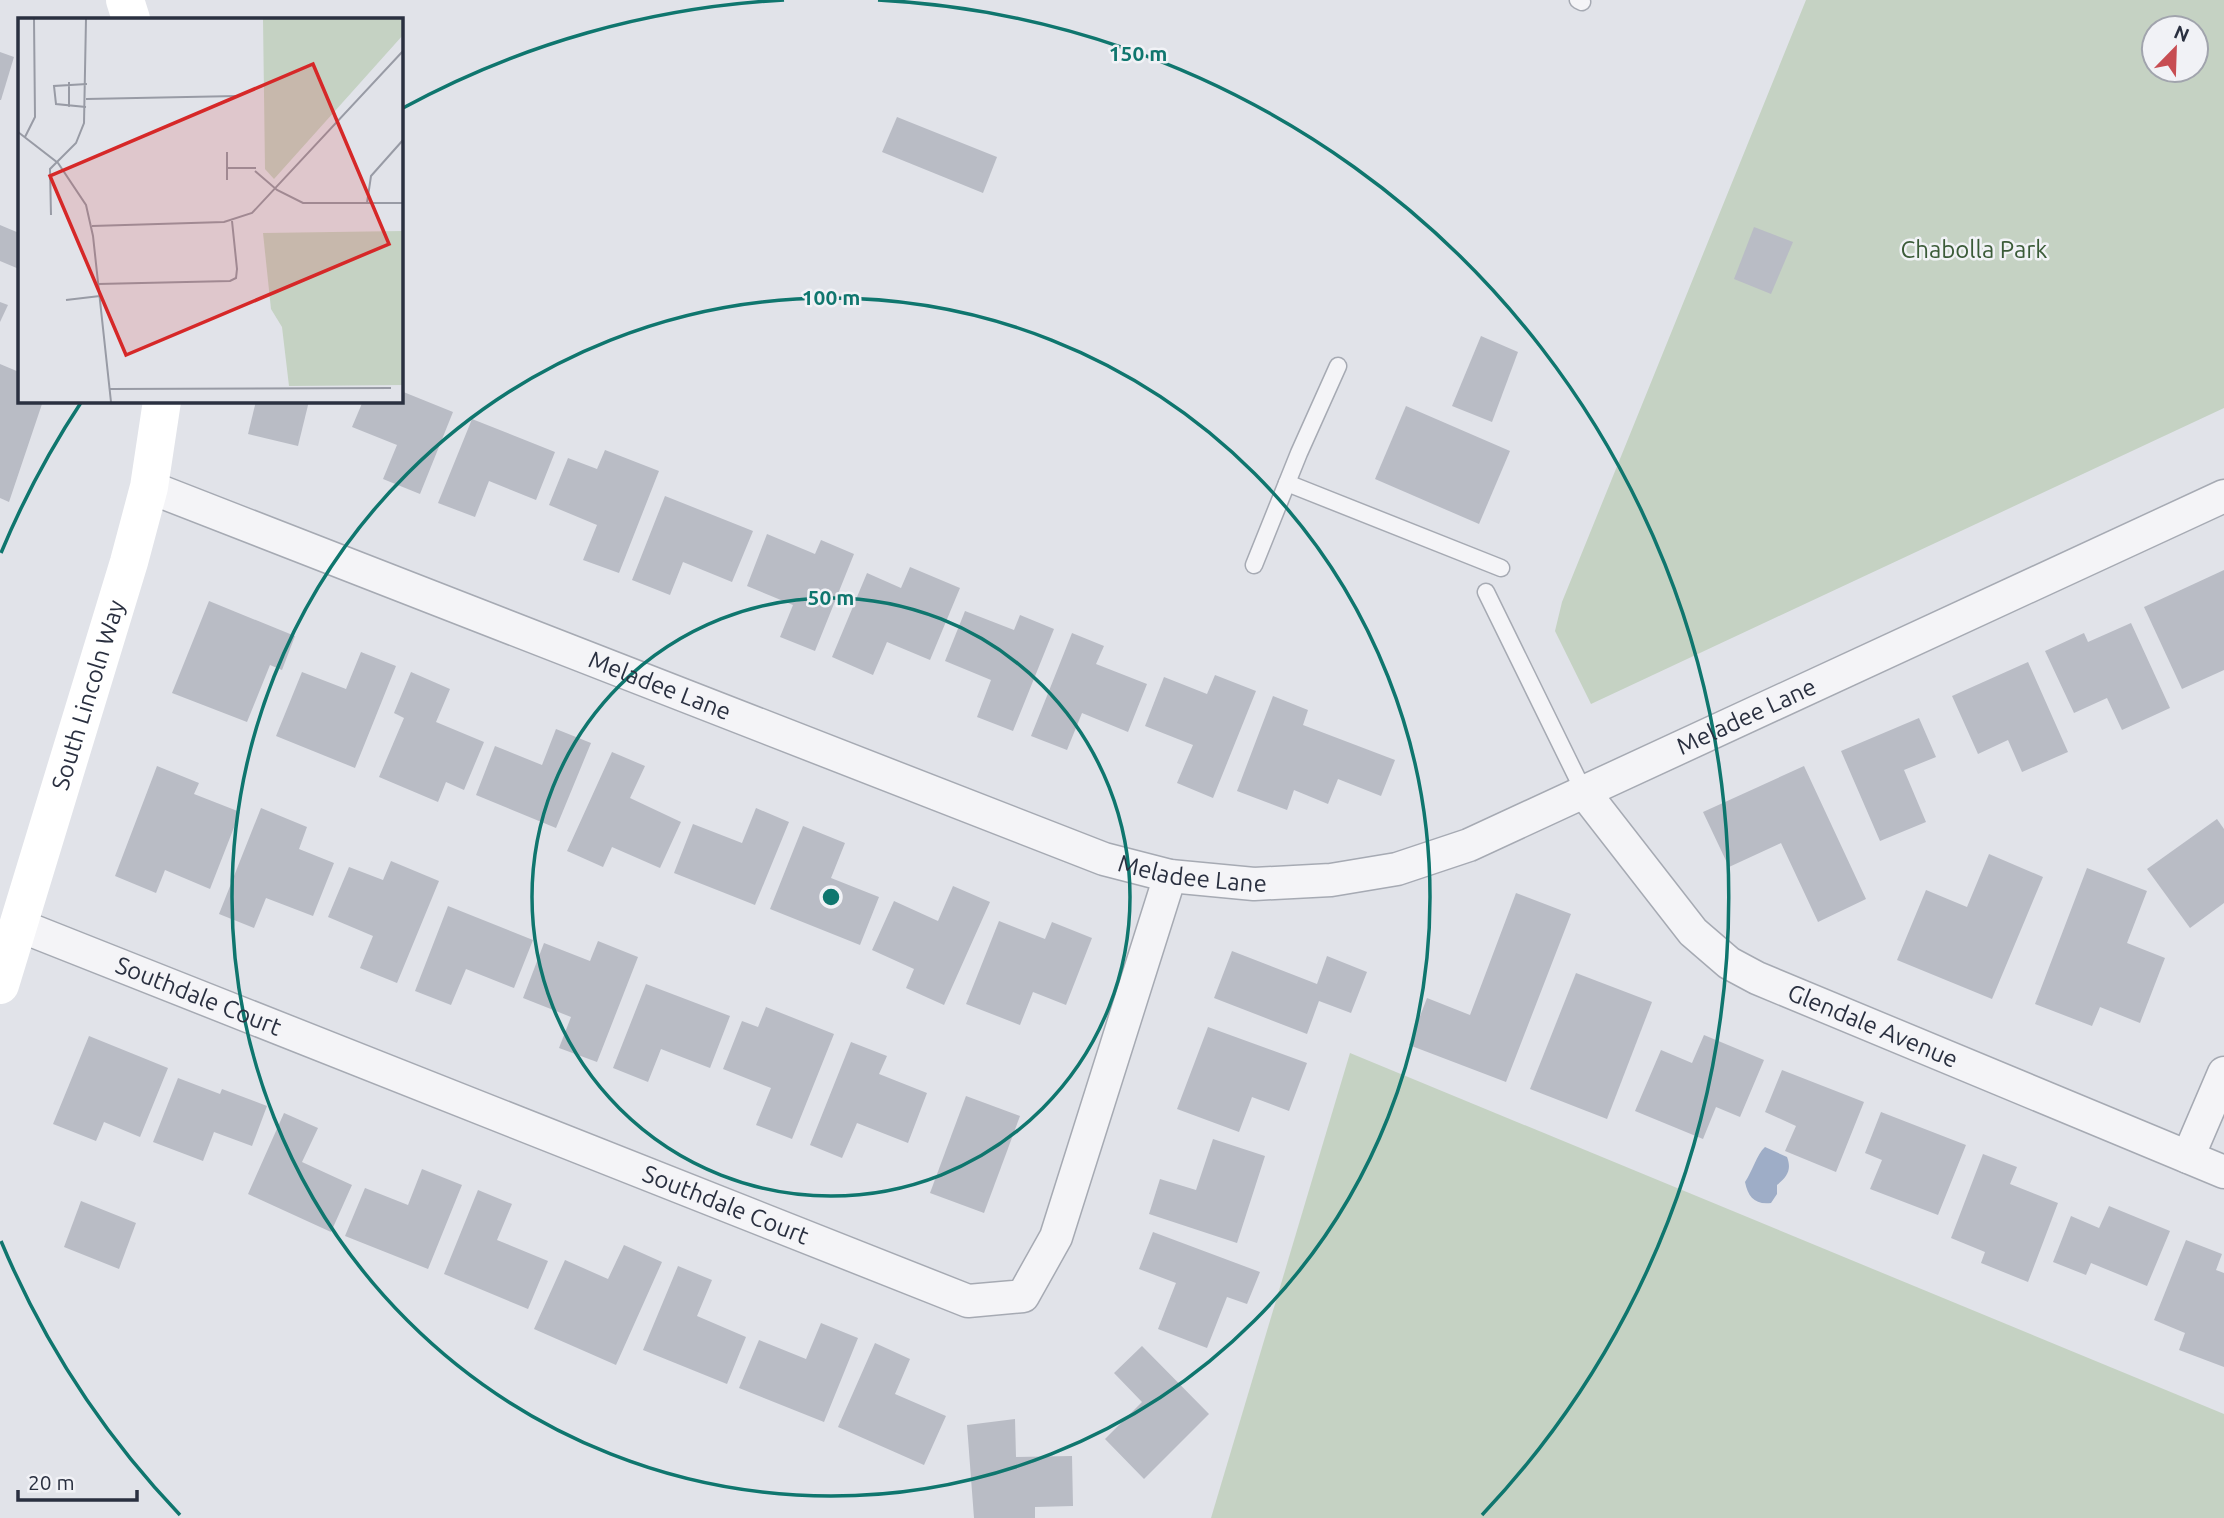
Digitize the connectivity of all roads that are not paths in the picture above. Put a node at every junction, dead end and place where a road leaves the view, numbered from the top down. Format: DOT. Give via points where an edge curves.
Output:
graph roads {
  1 [pos="125,0"];
  2 [pos="131,18"];
  3 [pos="1338,366"];
  4 [pos="162,402"];
  5 [pos="1287,483"];
  6 [pos="149,487"];
  7 [pos="2224,496"];
  8 [pos="1254,565"];
  9 [pos="1501,568"];
  10 [pos="1486,592"];
  11 [pos="1584,792"];
  12 [pos="1170,876"];
  13 [pos="18,925"];
  14 [pos="0,985"];
  15 [pos="2224,1073"];
  16 [pos="2188,1157"];
  17 [pos="2224,1172"];
  1 -- 2 [label="main road"];
  3 -- 5 [label="lane"];
  4 -- 6 [label="main road, South Lincoln Way"];
  5 -- 8 [label="lane"];
  5 -- 9 [label="lane"];
  6 -- 12 [label="street, Meladee Lane" via="1104,859"];
  6 -- 13 [label="main road, South Lincoln Way"];
  7 -- 11 [label="street, Meladee Lane"];
  10 -- 11 [label="lane"];
  11 -- 12 [label="street, Meladee Lane" via="1469,845 1396,869 1331,880 1254,884"];
  11 -- 16 [label="street, Glendale Avenue" via="1693,932 1728,963"];
  12 -- 13 [label="street, Southdale Court" via="1056,1237 1023,1296 968,1301"];
  13 -- 14 [label="main road, South Lincoln Way"];
  15 -- 16 [label="street"];
  16 -- 17 [label="street, Glendale Avenue"];
}
